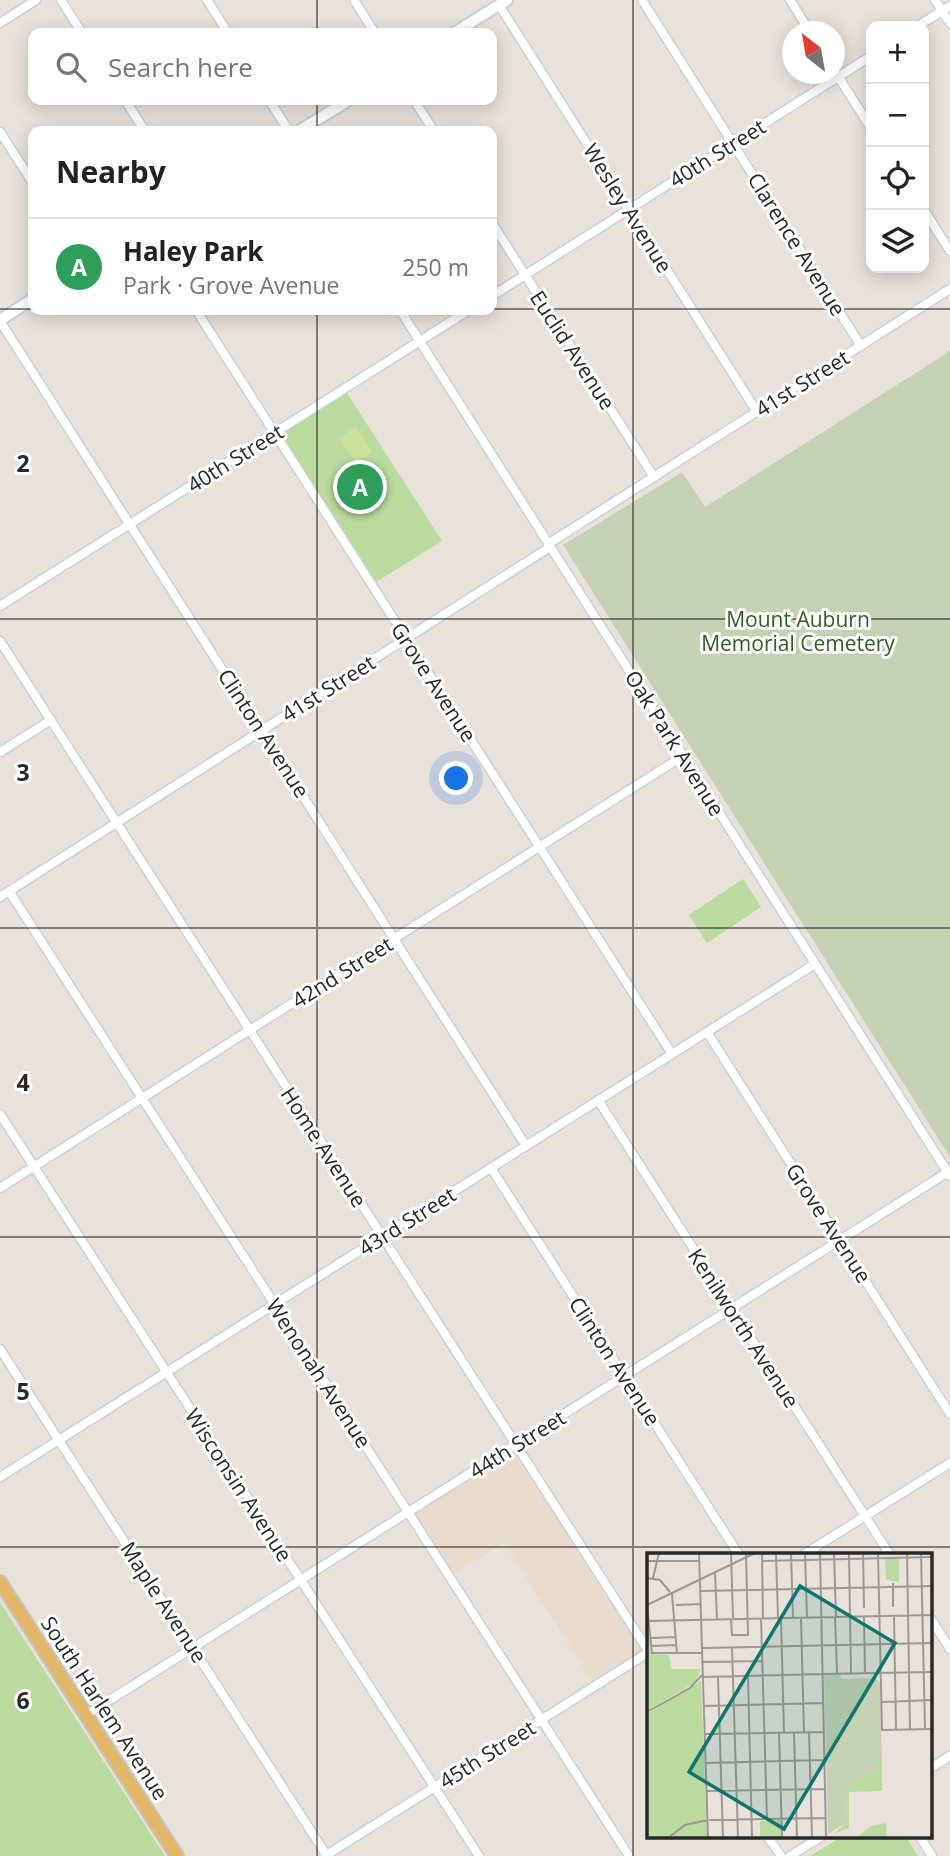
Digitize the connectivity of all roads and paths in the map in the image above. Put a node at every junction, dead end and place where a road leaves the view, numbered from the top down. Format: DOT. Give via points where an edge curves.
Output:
graph roads {
  1 [pos="36,0"];
  2 [pos="61,0"];
  3 [pos="207,0"];
  4 [pos="354,0"];
  5 [pos="642,0"];
  6 [pos="790,0"];
  7 [pos="935,0"];
  8 [pos="503,2"];
  9 [pos="946,8"];
  10 [pos="803,21"];
  11 [pos="926,21"];
  12 [pos="0,23"];
  13 [pos="950,23"];
  14 [pos="79,28"];
  15 [pos="225,28"];
  16 [pos="372,28"];
  17 [pos="462,28"];
  18 [pos="866,58"];
  19 [pos="845,69"];
  20 [pos="821,84"];
  21 [pos="844,84"];
  22 [pos="128,105"];
  23 [pos="273,105"];
  24 [pos="341,105"];
  25 [pos="417,105"];
  26 [pos="866,120"];
  27 [pos="142,126"];
  28 [pos="286,126"];
  29 [pos="307,126"];
  30 [pos="431,126"];
  31 [pos="0,132"];
  32 [pos="733,143"];
  33 [pos="28,175"];
  34 [pos="629,209"];
  35 [pos="929,218"];
  36 [pos="497,231"];
  37 [pos="950,251"];
  38 [pos="524,275"];
  39 [pos="950,289"];
  40 [pos="497,293"];
  41 [pos="28,302"];
  42 [pos="199,315"];
  43 [pos="403,315"];
  44 [pos="461,315"];
  45 [pos="0,321"];
  46 [pos="420,341"];
  47 [pos="862,346"];
  48 [pos="757,412"];
  49 [pos="275,433"];
  50 [pos="654,477"];
  51 [pos="130,524"];
  52 [pos="549,546"];
  53 [pos="0,606"];
  54 [pos="406,639"];
  55 [pos="0,642"];
  56 [pos="51,720"];
  57 [pos="262,730"];
  58 [pos="0,752"];
  59 [pos="683,756"];
  60 [pos="116,823"];
  61 [pos="539,847"];
  62 [pos="9,891"];
  63 [pos="0,897"];
  64 [pos="394,939"];
  65 [pos="814,964"];
  66 [pos="250,1030"];
  67 [pos="706,1032"];
  68 [pos="672,1054"];
  69 [pos="142,1098"];
  70 [pos="598,1100"];
  71 [pos="0,1114"];
  72 [pos="526,1146"];
  73 [pos="34,1166"];
  74 [pos="491,1168"];
  75 [pos="949,1174"];
  76 [pos="0,1188"];
  77 [pos="382,1236"];
  78 [pos="840,1240"];
  79 [pos="275,1304"];
  80 [pos="732,1308"];
  81 [pos="0,1349"];
  82 [pos="167,1372"];
  83 [pos="624,1376"];
  84 [pos="950,1414"];
  85 [pos="59,1440"];
  86 [pos="516,1444"];
  87 [pos="950,1463"];
  88 [pos="0,1477"];
  89 [pos="408,1512"];
  90 [pos="865,1516"];
  91 [pos="738,1553"];
  92 [pos="806,1553"];
  93 [pos="889,1553"];
  94 [pos="301,1580"];
  95 [pos="0,1582"];
  96 [pos="932,1621"];
  97 [pos="193,1648"];
  98 [pos="647,1649"];
  99 [pos="950,1649"];
  100 [pos="647,1653"];
  101 [pos="86,1715"];
  102 [pos="541,1720"];
  103 [pos="950,1756"];
  104 [pos="932,1767"];
  105 [pos="434,1787"];
  106 [pos="769,1839"];
  107 [pos="818,1839"];
  108 [pos="920,1839"];
  109 [pos="177,1856"];
  110 [pos="326,1856"];
  111 [pos="479,1856"];
  112 [pos="629,1856"];
  113 [pos="781,1856"];
  114 [pos="790,1856"];
  115 [pos="932,1856"];
  1 -- 12 [label="street"];
  2 -- 14 [label="street"];
  3 -- 15 [label="street"];
  4 -- 16 [label="street"];
  5 -- 32 [label="street, Clarence Avenue"];
  6 -- 10 [label="street"];
  7 -- 9 [label="street"];
  8 -- 17 [label="main road"];
  8 -- 34 [label="street, Wesley Avenue"];
  9 -- 11 [label="street"];
  9 -- 13 [label="street"];
  18 -- 19 [label="street, 40th Street"];
  20 -- 32 [label="street, 40th Street"];
  21 -- 26 [label="street"];
  22 -- 27 [label="street"];
  23 -- 28 [label="street"];
  24 -- 29 [label="main road"];
  25 -- 30 [label="street"];
  31 -- 33 [label="street"];
  32 -- 34 [label="street, 40th Street"];
  32 -- 47 [label="street, Clarence Avenue"];
  34 -- 38 [label="street, 40th Street"];
  34 -- 48 [label="street, Wesley Avenue"];
  35 -- 37 [label="street"];
  36 -- 38 [label="street, Euclid Avenue"];
  38 -- 40 [label="street, 40th Street"];
  38 -- 50 [label="street, Euclid Avenue"];
  39 -- 47 [label="street, 41st Street"];
  41 -- 45 [label="main road"];
  42 -- 49 [label="street, Grove Avenue"];
  43 -- 46 [label="street, Oak Park Avenue"];
  44 -- 46 [label="street, 40th Street"];
  45 -- 51 [label="street, Clinton Avenue"];
  46 -- 49 [label="street, 40th Street"];
  46 -- 52 [label="street, Oak Park Avenue"];
  47 -- 48 [label="street, 41st Street"];
  48 -- 50 [label="street, 41st Street"];
  49 -- 51 [label="street, 40th Street"];
  49 -- 54 [label="street, Grove Avenue"];
  50 -- 52 [label="street, 41st Street"];
  51 -- 53 [label="street, 40th Street"];
  51 -- 57 [label="street, Clinton Avenue"];
  52 -- 54 [label="street, 41st Street"];
  52 -- 59 [label="street, Oak Park Avenue"];
  54 -- 57 [label="street, 41st Street"];
  54 -- 61 [label="street, Grove Avenue"];
  55 -- 56 [label="street, Home Avenue"];
  56 -- 58 [label="street"];
  56 -- 60 [label="street, Home Avenue"];
  57 -- 60 [label="street, 41st Street"];
  57 -- 64 [label="street, Clinton Avenue"];
  59 -- 61 [label="street, 42nd Street"];
  59 -- 65 [label="street, Oak Park Avenue"];
  60 -- 62 [label="street, 41st Street"];
  60 -- 66 [label="street, Home Avenue"];
  61 -- 64 [label="street, 42nd Street"];
  61 -- 68 [label="street, Grove Avenue"];
  62 -- 63 [label="street, 41st Street"];
  62 -- 69 [label="street, Wenonah Avenue"];
  64 -- 66 [label="street, 42nd Street"];
  64 -- 72 [label="street, Clinton Avenue"];
  65 -- 67 [label="street, 43rd Street"];
  65 -- 75 [label="street, Oak Park Avenue"];
  66 -- 69 [label="street, 42nd Street"];
  66 -- 77 [label="street, Home Avenue"];
  67 -- 68 [label="street, 43rd Street"];
  67 -- 78 [label="street, Grove Avenue"];
  68 -- 70 [label="street, 43rd Street"];
  69 -- 73 [label="street, 42nd Street"];
  69 -- 79 [label="street, Wenonah Avenue"];
  70 -- 72 [label="street, 43rd Street"];
  70 -- 80 [label="street, Kenilworth Avenue"];
  71 -- 73 [label="street, Wisconsin Avenue"];
  72 -- 74 [label="street, 43rd Street"];
  73 -- 76 [label="street, 42nd Street"];
  73 -- 82 [label="street, Wisconsin Avenue"];
  74 -- 77 [label="street, 43rd Street"];
  74 -- 83 [label="street, Clinton Avenue"];
  75 -- 78 [label="street, 44th Street"];
  77 -- 79 [label="street, 43rd Street"];
  77 -- 86 [label="street, Home Avenue"];
  78 -- 80 [label="street, 44th Street"];
  78 -- 84 [label="street, Grove Avenue"];
  79 -- 82 [label="street, 43rd Street"];
  79 -- 89 [label="street, Wenonah Avenue"];
  80 -- 83 [label="street, 44th Street"];
  80 -- 90 [label="street, Kenilworth Avenue"];
  81 -- 85 [label="street, Maple Avenue"];
  82 -- 85 [label="street, 43rd Street"];
  82 -- 94 [label="street, Wisconsin Avenue"];
  83 -- 86 [label="street, 44th Street"];
  83 -- 91 [label="street, Clinton Avenue"];
  85 -- 88 [label="street, 43rd Street"];
  85 -- 97 [label="street, Maple Avenue"];
  86 -- 89 [label="street, 44th Street"];
  86 -- 98 [label="street, Home Avenue"];
  87 -- 90 [label="street"];
  89 -- 94 [label="street, 44th Street"];
  89 -- 102 [label="street, Wenonah Avenue"];
  90 -- 92 [label="street"];
  90 -- 93 [label="street, Kenilworth Avenue"];
  94 -- 97 [label="street, 44th Street"];
  94 -- 105 [label="street, Wisconsin Avenue"];
  95 -- 101 [label="main road, South Harlem Avenue"];
  96 -- 99 [label="street"];
  97 -- 101 [label="street, 44th Street"];
  97 -- 110 [label="street, Maple Avenue"];
  100 -- 102 [label="street, 45th Street"];
  101 -- 109 [label="main road, South Harlem Avenue"];
  102 -- 105 [label="street, 45th Street"];
  102 -- 112 [label="street, Wenonah Avenue"];
  103 -- 104 [label="street"];
  105 -- 110 [label="street, 45th Street"];
  105 -- 111 [label="street, Wisconsin Avenue"];
  106 -- 113 [label="street"];
  107 -- 114 [label="street"];
  108 -- 115 [label="street"];
}
